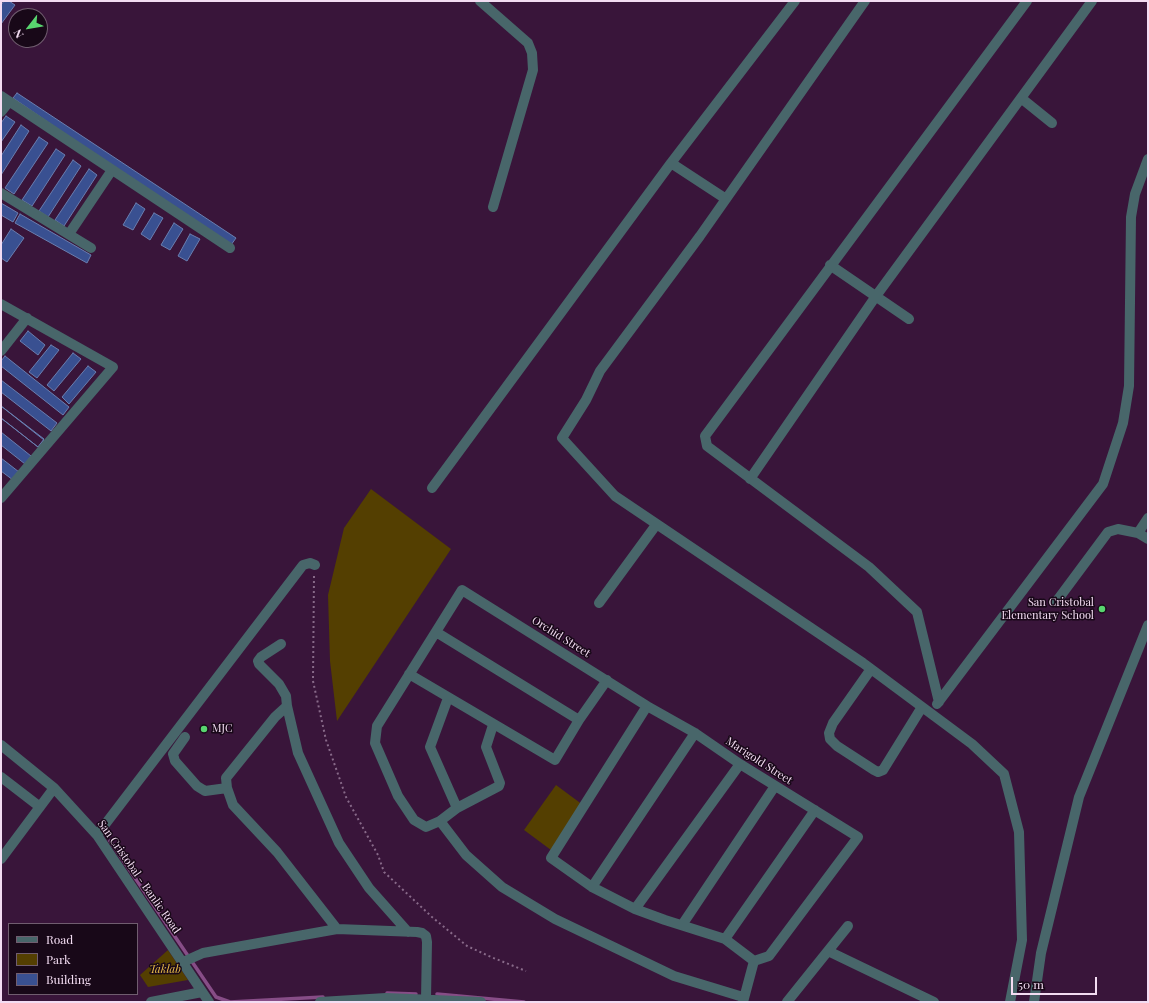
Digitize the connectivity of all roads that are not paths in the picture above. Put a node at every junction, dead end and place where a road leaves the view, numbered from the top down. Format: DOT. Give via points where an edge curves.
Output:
graph roads {
  1 [pos="480,1"];
  2 [pos="795,1"];
  3 [pos="865,1"];
  4 [pos="1026,1"];
  5 [pos="1092,1"];
  6 [pos="1021,98"];
  7 [pos="5,99"];
  8 [pos="1,112"];
  9 [pos="1052,123"];
  10 [pos="1148,159"];
  11 [pos="671,163"];
  12 [pos="112,170"];
  13 [pos="1,193"];
  14 [pos="726,199"];
  15 [pos="493,206"];
  16 [pos="70,234"];
  17 [pos="91,248"];
  18 [pos="230,248"];
  19 [pos="830,265"];
  20 [pos="876,296"];
  21 [pos="1,304"];
  22 [pos="27,318"];
  23 [pos="909,319"];
  24 [pos="1,351"];
  25 [pos="750,479"];
  26 [pos="432,488"];
  27 [pos="1,498"];
  28 [pos="1148,518"];
  29 [pos="656,525"];
  30 [pos="1138,533"];
  31 [pos="1148,539"];
  32 [pos="315,564"];
  33 [pos="1056,602"];
  34 [pos="599,603"];
  35 [pos="1148,625"];
  36 [pos="436,632"];
  37 [pos="281,644"];
  38 [pos="871,669"];
  39 [pos="409,674"];
  40 [pos="608,680"];
  41 [pos="448,698"];
  42 [pos="939,702"];
  43 [pos="287,706"];
  44 [pos="647,706"];
  45 [pos="922,707"];
  46 [pos="930,713"];
  47 [pos="579,720"];
  48 [pos="492,725"];
  49 [pos="695,733"];
  50 [pos="185,737"];
  51 [pos="1,745"];
  52 [pos="740,764"];
  53 [pos="2,780"];
  54 [pos="775,786"];
  55 [pos="54,788"];
  56 [pos="227,788"];
  57 [pos="40,807"];
  58 [pos="457,808"];
  59 [pos="815,810"];
  60 [pos="440,821"];
  61 [pos="97,835"];
  62 [pos="1,859"];
  63 [pos="592,887"];
  64 [pos="635,909"];
  65 [pos="682,925"];
  66 [pos="848,926"];
  67 [pos="337,930"];
  68 [pos="408,932"];
  69 [pos="725,939"];
  70 [pos="828,951"];
  71 [pos="754,961"];
  72 [pos="183,962"];
  73 [pos="202,992"];
  74 [pos="426,999"];
  75 [pos="743,1000"];
  76 [pos="151,1002"];
  77 [pos="209,1002"];
  78 [pos="320,1002"];
  79 [pos="481,1002"];
  80 [pos="787,1002"];
  81 [pos="934,1002"];
  82 [pos="1010,1002"];
  83 [pos="1034,1002"];
  1 -- 15 [label="street" via="528,43 532,53 533,70"];
  2 -- 11 [label="street"];
  3 -- 14 [label="street"];
  4 -- 19 [label="street"];
  5 -- 6 [label="street"];
  6 -- 9 [label="street"];
  6 -- 20 [label="street"];
  7 -- 8 [label="street"];
  7 -- 12 [label="street"];
  10 -- 42 [label="street" via="1135,194 1131,217 1129,386 1123,423 1103,484"];
  11 -- 14 [label="street"];
  11 -- 26 [label="street"];
  12 -- 16 [label="street"];
  12 -- 18 [label="street"];
  13 -- 16 [label="street"];
  14 -- 29 [label="street" via="600,371 586,400 562,438 615,496"];
  16 -- 17 [label="street"];
  19 -- 20 [label="street"];
  19 -- 25 [label="street" via="705,436 708,446"];
  20 -- 23 [label="street"];
  20 -- 25 [label="street"];
  21 -- 22 [label="street"];
  22 -- 24 [label="street"];
  22 -- 27 [label="street" via="113,367"];
  25 -- 42 [label="street" via="869,567 917,612"];
  28 -- 30 [label="street"];
  29 -- 34 [label="street"];
  29 -- 38 [label="street"];
  30 -- 31 [label="street"];
  30 -- 33 [label="street" via="1118,529 1108,532"];
  32 -- 61 [label="street" via="303,565"];
  35 -- 83 [label="street" via="1079,797 1041,953"];
  36 -- 39 [label="street"];
  36 -- 40 [label="street, Orchid Street" via="462,590"];
  36 -- 47 [label="street"];
  37 -- 43 [label="street" via="260,656 258,661 279,684 286,696"];
  38 -- 45 [label="street"];
  38 -- 45 [label="street" via="833,723 829,733 830,739 837,746 878,772 887,766"];
  39 -- 41 [label="street"];
  39 -- 60 [label="street" via="377,726 375,742 398,796 414,820 426,827"];
  40 -- 44 [label="street, Orchid Street"];
  40 -- 47 [label="street"];
  41 -- 48 [label="street"];
  41 -- 58 [label="street" via="430,747"];
  42 -- 46 [label="street"];
  43 -- 56 [label="street" via="275,717 226,778"];
  43 -- 68 [label="street" via="298,753 339,843 369,888"];
  44 -- 49 [label="street, Marigold Street"];
  44 -- 63 [label="street" via="551,858"];
  45 -- 46 [label="street"];
  46 -- 82 [label="street" via="972,744 1004,774 1019,832 1022,940"];
  47 -- 48 [label="street" via="556,760"];
  48 -- 58 [label="street" via="486,747 499,786"];
  49 -- 52 [label="street, Marigold Street"];
  49 -- 63 [label="street"];
  50 -- 56 [label="street" via="174,754 175,761 197,786 205,791"];
  51 -- 55 [label="street, San Cristobal - Banlic Road"];
  52 -- 54 [label="street, Marigold Street"];
  52 -- 64 [label="street"];
  53 -- 57 [label="street"];
  54 -- 59 [label="street, Marigold Street"];
  54 -- 65 [label="street"];
  55 -- 57 [label="street"];
  55 -- 61 [label="street, San Cristobal - Banlic Road"];
  56 -- 67 [label="street" via="233,805 277,852"];
  57 -- 62 [label="street"];
  58 -- 60 [label="street"];
  59 -- 69 [label="street"];
  59 -- 71 [label="street, Marigold Street" via="858,837 770,956"];
  60 -- 75 [label="street" via="466,855 502,887 555,919 674,976"];
  61 -- 72 [label="street, San Cristobal - Banlic Road"];
  63 -- 64 [label="street"];
  64 -- 65 [label="street"];
  65 -- 69 [label="street"];
  66 -- 70 [label="street"];
  67 -- 68 [label="street"];
  67 -- 72 [label="street" via="203,953"];
  68 -- 74 [label="street" via="422,933 426,936"];
  69 -- 71 [label="street"];
  70 -- 80 [label="street"];
  70 -- 81 [label="street"];
  71 -- 75 [label="street"];
  72 -- 73 [label="street, San Cristobal - Banlic Road"];
  73 -- 76 [label="street"];
  73 -- 77 [label="street, San Cristobal - Banlic Road"];
  74 -- 78 [label="street" via="386,998"];
  74 -- 79 [label="street"];
}
